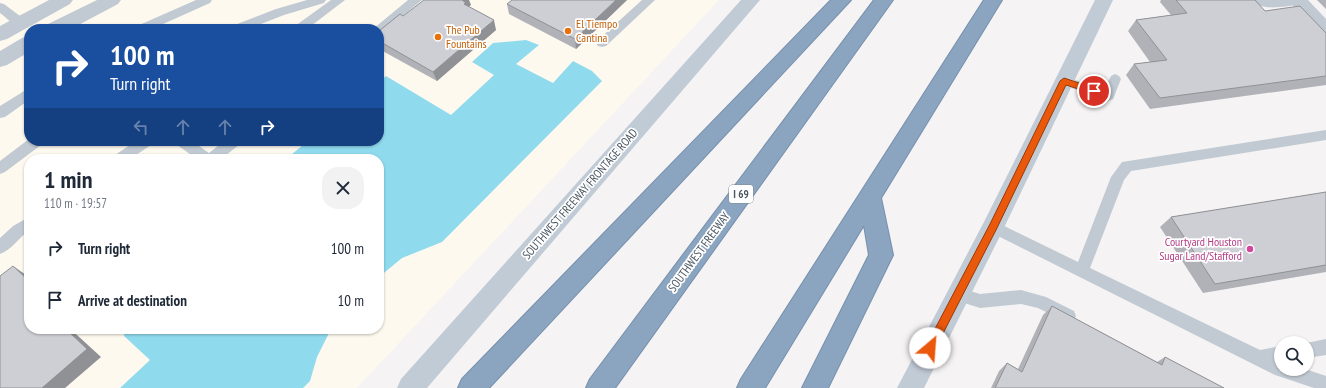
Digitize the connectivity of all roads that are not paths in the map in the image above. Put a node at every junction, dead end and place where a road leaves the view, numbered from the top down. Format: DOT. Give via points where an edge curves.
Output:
graph roads {
  1 [pos="64,0"];
  2 [pos="112,0"];
  3 [pos="206,0"];
  4 [pos="320,0"];
  5 [pos="339,0"];
  6 [pos="416,0"];
  7 [pos="649,0"];
  8 [pos="751,0"];
  9 [pos="842,0"];
  10 [pos="884,0"];
  11 [pos="993,0"];
  12 [pos="1104,0"];
  13 [pos="1259,0"];
  14 [pos="1297,0"];
  15 [pos="0,7"];
  16 [pos="28,24"];
  17 [pos="65,24"];
  18 [pos="152,24"];
  19 [pos="249,24"];
  20 [pos="306,24"];
  21 [pos="24,25"];
  22 [pos="384,25"];
  23 [pos="24,26"];
  24 [pos="1326,31"];
  25 [pos="0,34"];
  26 [pos="602,43"];
  27 [pos="24,46"];
  28 [pos="0,60"];
  29 [pos="1115,79"];
  30 [pos="1064,81"];
  31 [pos="24,96"];
  32 [pos="0,113"];
  33 [pos="1326,135"];
  34 [pos="29,146"];
  35 [pos="139,146"];
  36 [pos="189,146"];
  37 [pos="228,146"];
  38 [pos="127,154"];
  39 [pos="200,154"];
  40 [pos="217,154"];
  41 [pos="0,168"];
  42 [pos="870,197"];
  43 [pos="24,226"];
  44 [pos="993,227"];
  45 [pos="0,248"];
  46 [pos="1082,270"];
  47 [pos="957,294"];
  48 [pos="1082,324"];
  49 [pos="1326,347"];
  50 [pos="1314,349"];
  51 [pos="1274,355"];
  52 [pos="1259,358"];
  53 [pos="1274,366"];
  54 [pos="1302,376"];
  55 [pos="1326,384"];
  56 [pos="410,388"];
  57 [pos="471,388"];
  58 [pos="599,388"];
  59 [pos="750,388"];
  60 [pos="815,388"];
  61 [pos="910,388"];
  1 -- 16 [label="street"];
  2 -- 17 [label="street"];
  3 -- 18 [label="lane"];
  4 -- 19 [label="lane"];
  5 -- 20 [label="lane"];
  6 -- 22 [label="lane"];
  7 -- 26 [label="lane"];
  8 -- 56 [label="main road, SOUTHWEST FREEWAY FRONTAGE ROAD"];
  9 -- 57 [label="highway"];
  10 -- 58 [label="highway, SOUTHWEST FREEWAY / I 69"];
  11 -- 42 [label="highway"];
  12 -- 30 [label="main road"];
  13 -- 14 [label="lane" via="1265,3"];
  14 -- 24 [label="street"];
  15 -- 21 [label="lane"];
  23 -- 25 [label="street"];
  27 -- 28 [label="street"];
  29 -- 30 [label="lane" via="1108,96"];
  30 -- 44 [label="main road"];
  31 -- 32 [label="lane"];
  33 -- 46 [label="lane" via="1127,166 1118,176"];
  34 -- 41 [label="lane"];
  35 -- 38 [label="lane"];
  36 -- 39 [label="lane"];
  37 -- 40 [label="lane"];
  42 -- 59 [label="highway"];
  42 -- 60 [label="highway" via="881,255"];
  43 -- 45 [label="lane"];
  44 -- 46 [label="lane"];
  44 -- 47 [label="main road"];
  46 -- 52 [label="lane"];
  47 -- 48 [label="lane" via="980,301 1021,297 1041,302"];
  47 -- 61 [label="main road"];
  49 -- 50 [label="lane"];
  51 -- 52 [label="lane"];
  52 -- 53 [label="lane"];
  54 -- 55 [label="lane"];
}
